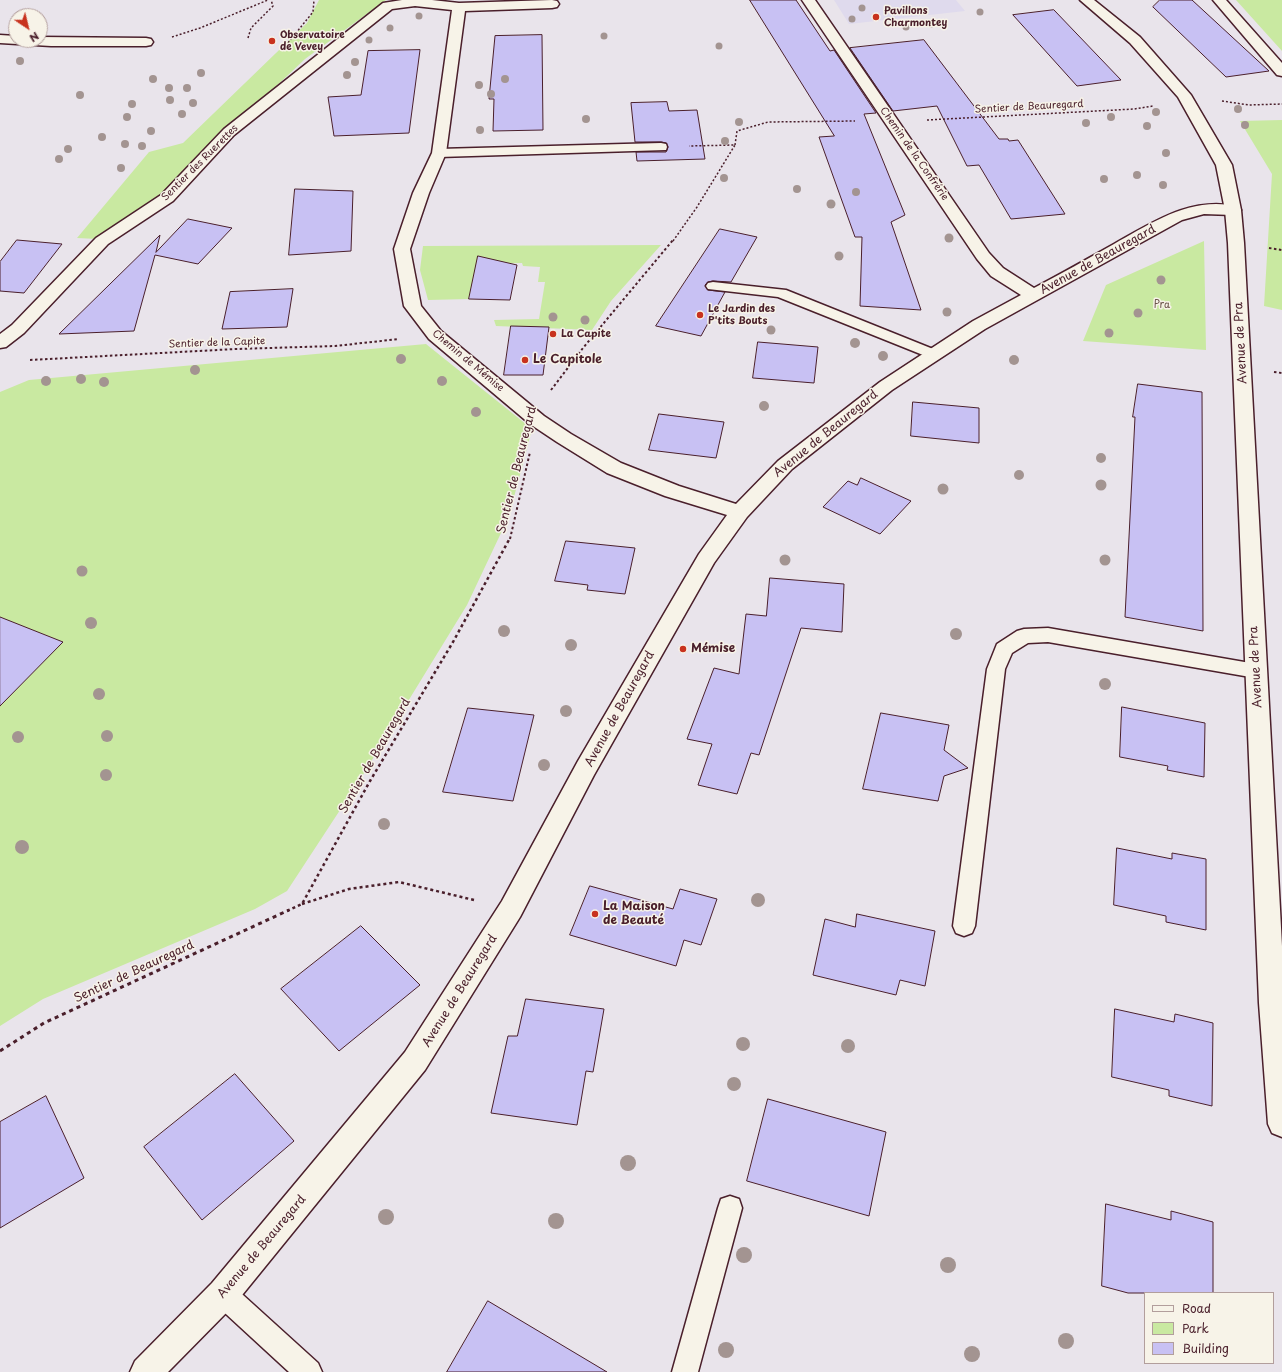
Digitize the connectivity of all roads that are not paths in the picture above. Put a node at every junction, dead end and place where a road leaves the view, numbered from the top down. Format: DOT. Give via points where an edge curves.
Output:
graph roads {
  1 [pos="808,0"];
  2 [pos="1086,0"];
  3 [pos="1219,0"];
  4 [pos="552,4"];
  5 [pos="459,7"];
  6 [pos="0,39"];
  7 [pos="146,42"];
  8 [pos="1282,72"];
  9 [pos="661,147"];
  10 [pos="439,153"];
  11 [pos="1233,210"];
  12 [pos="713,286"];
  13 [pos="1033,295"];
  14 [pos="0,343"];
  15 [pos="933,354"];
  16 [pos="740,512"];
  17 [pos="1256,671"];
  18 [pos="964,926"];
  19 [pos="1282,1124"];
  20 [pos="730,1208"];
  21 [pos="223,1294"];
  22 [pos="146,1372"];
  23 [pos="309,1372"];
  24 [pos="685,1372"];
  1 -- 13 [label="street, Chemin de la Confrérie" via="982,256 997,272"];
  2 -- 11 [label="street, Avenue de Pra" via="1135,40 1184,95 1224,165"];
  3 -- 8 [label="street"];
  4 -- 5 [label="street"];
  5 -- 10 [label="street, Chemin de Mémise"];
  5 -- 14 [label="street, Sentier des Ruerettes" via="415,2 388,6 229,132 167,198 102,241 18,328"];
  6 -- 7 [label="street"];
  9 -- 10 [label="lane"];
  10 -- 16 [label="street, Chemin de Mémise" via="421,193 402,249 413,306 435,335 537,420 614,468 672,492"];
  11 -- 13 [label="street, Avenue de Beauregard" via="1198,209 1176,217"];
  11 -- 17 [label="street, Avenue de Pra"];
  12 -- 15 [label="lane" via="781,293"];
  13 -- 15 [label="street, Avenue de Beauregard"];
  15 -- 16 [label="street, Avenue de Beauregard" via="886,386 791,460"];
  16 -- 21 [label="street, Avenue de Beauregard" via="694,578 586,768 511,909 415,1061"];
  17 -- 18 [label="lane" via="1048,635 1024,636 1004,649 996,669"];
  17 -- 19 [label="street, Avenue de Pra" via="1272,1003"];
  20 -- 24 [label="lane"];
  21 -- 22 [label="street, Avenue de Beauregard"];
  21 -- 23 [label="lane"];
}
